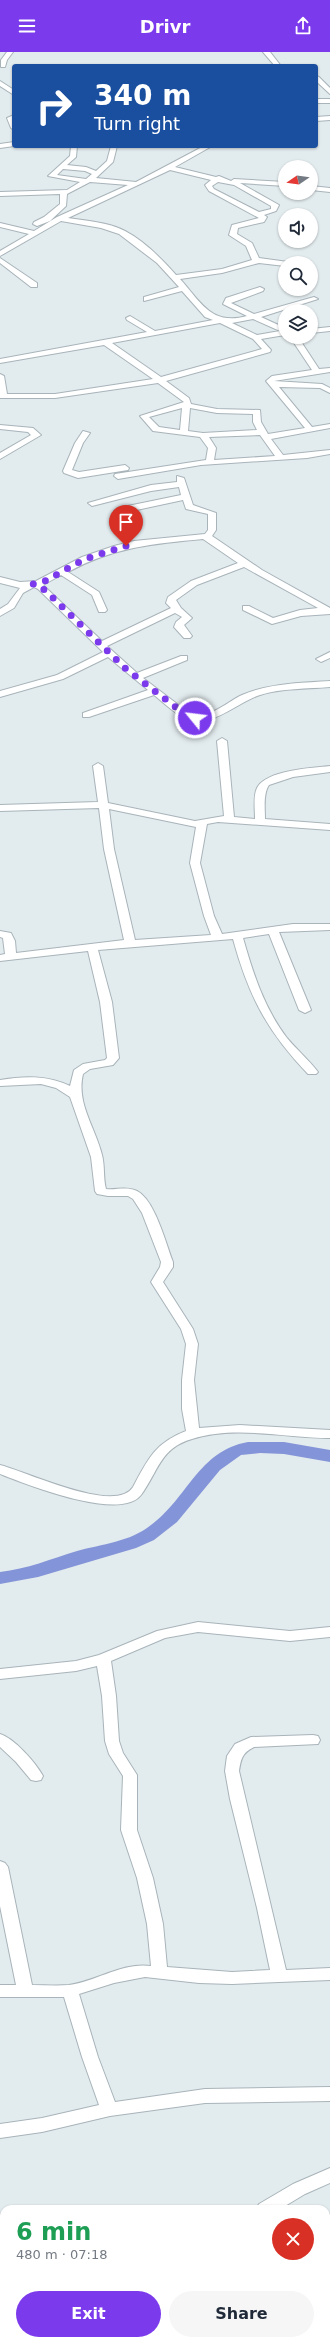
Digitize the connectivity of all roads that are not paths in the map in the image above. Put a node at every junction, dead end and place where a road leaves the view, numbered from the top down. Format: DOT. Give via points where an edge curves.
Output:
graph roads {
  1 [pos="10,52"];
  2 [pos="266,52"];
  3 [pos="277,64"];
  4 [pos="2,66"];
  5 [pos="318,79"];
  6 [pos="0,83"];
  7 [pos="12,92"];
  8 [pos="330,92"];
  9 [pos="318,101"];
  10 [pos="330,101"];
  11 [pos="12,117"];
  12 [pos="0,118"];
  13 [pos="318,118"];
  14 [pos="330,118"];
  15 [pos="12,144"];
  16 [pos="0,146"];
  17 [pos="74,148"];
  18 [pos="114,148"];
  19 [pos="205,148"];
  20 [pos="61,167"];
  21 [pos="170,168"];
  22 [pos="97,174"];
  23 [pos="220,178"];
  24 [pos="88,181"];
  25 [pos="227,181"];
  26 [pos="136,184"];
  27 [pos="278,184"];
  28 [pos="318,189"];
  29 [pos="330,190"];
  30 [pos="63,192"];
  31 [pos="0,194"];
  32 [pos="259,214"];
  33 [pos="60,219"];
  34 [pos="0,224"];
  35 [pos="31,232"];
  36 [pos="0,246"];
  37 [pos="0,254"];
  38 [pos="0,260"];
  39 [pos="256,260"];
  40 [pos="278,262"];
  41 [pos="175,277"];
  42 [pos="34,285"];
  43 [pos="184,288"];
  44 [pos="260,289"];
  45 [pos="148,299"];
  46 [pos="314,299"];
  47 [pos="253,317"];
  48 [pos="130,318"];
  49 [pos="221,321"];
  50 [pos="278,329"];
  51 [pos="330,329"];
  52 [pos="318,330"];
  53 [pos="278,333"];
  54 [pos="155,334"];
  55 [pos="256,337"];
  56 [pos="104,341"];
  57 [pos="299,344"];
  58 [pos="0,361"];
  59 [pos="330,370"];
  60 [pos="317,372"];
  61 [pos="0,376"];
  62 [pos="160,380"];
  63 [pos="272,384"];
  64 [pos="330,391"];
  65 [pos="1,396"];
  66 [pos="185,405"];
  67 [pos="330,426"];
  68 [pos="0,427"];
  69 [pos="310,429"];
  70 [pos="86,433"];
  71 [pos="184,433"];
  72 [pos="264,434"];
  73 [pos="203,435"];
  74 [pos="330,452"];
  75 [pos="280,456"];
  76 [pos="0,457"];
  77 [pos="210,462"];
  78 [pos="178,467"];
  79 [pos="125,468"];
  80 [pos="118,476"];
  81 [pos="182,484"];
  82 [pos="185,497"];
  83 [pos="92,503"];
  84 [pos="118,511"];
  85 [pos="207,537"];
  86 [pos="246,563"];
  87 [pos="61,571"];
  88 [pos="0,580"];
  89 [pos="33,584"];
  90 [pos="246,608"];
  91 [pos="176,609"];
  92 [pos="102,610"];
  93 [pos="329,610"];
  94 [pos="1,612"];
  95 [pos="187,636"];
  96 [pos="102,645"];
  97 [pos="110,652"];
  98 [pos="184,658"];
  99 [pos="136,677"];
  100 [pos="330,684"];
  101 [pos="155,691"];
  102 [pos="0,694"];
  103 [pos="86,715"];
  104 [pos="222,741"];
  105 [pos="98,766"];
  106 [pos="330,769"];
  107 [pos="102,805"];
  108 [pos="0,808"];
  109 [pos="229,820"];
  110 [pos="260,823"];
  111 [pos="202,824"];
  112 [pos="330,827"];
  113 [pos="330,927"];
  114 [pos="273,930"];
  115 [pos="0,934"];
  116 [pos="237,936"];
  117 [pos="218,938"];
  118 [pos="130,943"];
  119 [pos="92,946"];
  120 [pos="5,958"];
  121 [pos="305,1010"];
  122 [pos="312,1072"];
  123 [pos="76,1080"];
  124 [pos="0,1083"];
  125 [pos="56,1084"];
  126 [pos="78,1097"];
  127 [pos="193,1434"];
  128 [pos="330,1434"];
  129 [pos="0,1469"];
  130 [pos="330,1632"];
  131 [pos="103,1659"];
  132 [pos="0,1674"];
  133 [pos="0,1739"];
  134 [pos="313,1740"];
  135 [pos="36,1776"];
  136 [pos="0,1867"];
  137 [pos="160,1973"];
  138 [pos="330,1974"];
  139 [pos="279,1976"];
  140 [pos="0,1991"];
  141 [pos="25,1991"];
  142 [pos="70,1991"];
  143 [pos="330,2094"];
  144 [pos="109,2109"];
  145 [pos="0,2131"];
  146 [pos="330,2175"];
  147 [pos="272,2205"];
  1 -- 4 [label="street"];
  2 -- 3 [label="street"];
  5 -- 8 [label="street"];
  6 -- 7 [label="street"];
  9 -- 10 [label="street"];
  11 -- 12 [label="street"];
  13 -- 14 [label="street"];
  15 -- 16 [label="street"];
  17 -- 20 [label="street" via="73,157"];
  18 -- 22 [label="street" via="110,162"];
  19 -- 21 [label="street"];
  20 -- 22 [label="street" via="86,169"];
  20 -- 24 [label="street" via="52,176"];
  21 -- 23 [label="street"];
  21 -- 26 [label="street"];
  22 -- 24 [label="street"];
  23 -- 25 [label="street"];
  23 -- 32 [label="street" via="208,185 211,190"];
  24 -- 26 [label="street"];
  24 -- 30 [label="street"];
  25 -- 27 [label="street"];
  25 -- 32 [label="street" via="275,205 274,210"];
  26 -- 33 [label="street"];
  28 -- 29 [label="street"];
  30 -- 31 [label="street"];
  30 -- 35 [label="street" via="64,205"];
  32 -- 39 [label="street" via="263,220 236,227 233,235 249,245"];
  33 -- 35 [label="street"];
  33 -- 41 [label="street" via="122,232 160,261"];
  34 -- 35 [label="street"];
  35 -- 36 [label="street"];
  35 -- 37 [label="street"];
  38 -- 42 [label="street"];
  39 -- 40 [label="street"];
  39 -- 41 [label="street" via="223,270"];
  41 -- 43 [label="street"];
  43 -- 45 [label="street"];
  43 -- 49 [label="street" via="208,315"];
  44 -- 47 [label="street" via="229,300 227,304"];
  46 -- 47 [label="street"];
  47 -- 49 [label="street" via="232,322"];
  47 -- 50 [label="street"];
  48 -- 54 [label="street"];
  49 -- 54 [label="street"];
  49 -- 55 [label="street"];
  51 -- 52 [label="street"];
  53 -- 55 [label="street"];
  54 -- 56 [label="street"];
  55 -- 62 [label="street" via="267,350"];
  56 -- 58 [label="street"];
  56 -- 62 [label="street"];
  57 -- 60 [label="street"];
  59 -- 60 [label="street"];
  60 -- 63 [label="street" via="272,378"];
  61 -- 65 [label="street"];
  62 -- 65 [label="street" via="55,396"];
  62 -- 66 [label="street" via="186,400 188,403"];
  63 -- 64 [label="street" via="322,386"];
  63 -- 69 [label="street"];
  66 -- 71 [label="street"];
  66 -- 71 [label="street" via="144,415 156,429"];
  66 -- 72 [label="street" via="217,411 257,412 257,422"];
  67 -- 69 [label="street"];
  68 -- 76 [label="street" via="30,430 37,435"];
  69 -- 72 [label="street"];
  70 -- 79 [label="street" via="67,471 78,475"];
  71 -- 73 [label="street"];
  72 -- 73 [label="street"];
  72 -- 75 [label="street"];
  73 -- 77 [label="street" via="212,448"];
  74 -- 75 [label="street"];
  75 -- 77 [label="street"];
  77 -- 78 [label="street"];
  78 -- 80 [label="street"];
  78 -- 81 [label="street"];
  81 -- 82 [label="street"];
  81 -- 83 [label="street" via="151,488"];
  82 -- 84 [label="street"];
  82 -- 85 [label="street" via="189,508 212,513 212,530"];
  85 -- 86 [label="street"];
  85 -- 87 [label="street" via="134,544 85,559"];
  86 -- 91 [label="street" via="194,583 170,599"];
  86 -- 93 [label="street"];
  87 -- 89 [label="street" via="43,582"];
  87 -- 92 [label="street" via="96,594"];
  88 -- 89 [label="street" via="20,585"];
  89 -- 94 [label="street" via="20,591 11,606"];
  89 -- 96 [label="street" via="48,593"];
  90 -- 93 [label="street" via="272,622 300,613"];
  91 -- 95 [label="street" via="187,618 179,624"];
  91 -- 96 [label="street"];
  96 -- 97 [label="street"];
  97 -- 99 [label="street"];
  97 -- 102 [label="street" via="60,677"];
  98 -- 99 [label="street"];
  99 -- 101 [label="street"];
  100 -- 101 [label="street" via="270,688 232,704 216,715 195,718 186,715"];
  101 -- 103 [label="street"];
  104 -- 109 [label="street"];
  105 -- 107 [label="street"];
  106 -- 110 [label="street" via="289,775 267,783 262,789"];
  107 -- 108 [label="street"];
  107 -- 111 [label="street"];
  107 -- 118 [label="street" via="113,870"];
  109 -- 110 [label="street"];
  109 -- 111 [label="street" via="218,819"];
  110 -- 112 [label="street"];
  111 -- 117 [label="street" via="195,863 209,916"];
  113 -- 114 [label="street"];
  114 -- 116 [label="street"];
  114 -- 121 [label="street"];
  115 -- 120 [label="street" via="7,935 10,941"];
  116 -- 117 [label="street"];
  116 -- 122 [label="street" via="249,980 271,1025 288,1048"];
  117 -- 118 [label="street"];
  118 -- 119 [label="street"];
  119 -- 120 [label="street"];
  119 -- 123 [label="street" via="106,1002 113,1058 109,1063 82,1068"];
  123 -- 125 [label="street"];
  123 -- 126 [label="street"];
  124 -- 125 [label="street" via="30,1079"];
  125 -- 126 [label="street"];
  126 -- 127 [label="street" via="80,1117 91,1138 97,1159 101,1191 129,1192 144,1203 167,1262 157,1282 187,1330 192,1344 188,1394"];
  127 -- 128 [label="street" via="235,1430 303,1435"];
  127 -- 129 [label="street" via="169,1443 158,1452 140,1486 131,1497 122,1500 102,1501 60,1491"];
  130 -- 131 [label="street" via="290,1636 198,1627 162,1634"];
  131 -- 132 [label="street" via="76,1666"];
  131 -- 137 [label="street" via="112,1741 116,1754 130,1775 129,1830 145,1878"];
  133 -- 135 [label="street"];
  134 -- 139 [label="street" via="251,1742 240,1748 234,1756 232,1771 238,1806 265,1908"];
  136 -- 141 [label="street"];
  137 -- 139 [label="street" via="212,1978"];
  137 -- 142 [label="street" via="145,1971 126,1974"];
  138 -- 139 [label="street"];
  140 -- 141 [label="street"];
  141 -- 142 [label="street"];
  142 -- 144 [label="street"];
  143 -- 144 [label="street" via="205,2096"];
  144 -- 145 [label="street" via="42,2125"];
  146 -- 147 [label="street"];
}
